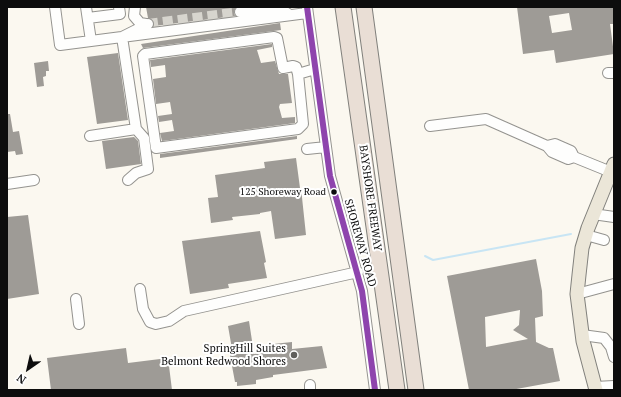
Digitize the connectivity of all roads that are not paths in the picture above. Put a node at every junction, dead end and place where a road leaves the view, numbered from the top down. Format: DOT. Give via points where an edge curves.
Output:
graph roads {
  1 [pos="86,7"];
  2 [pos="119,7"];
  3 [pos="134,7"];
  4 [pos="339,7"];
  5 [pos="343,7"];
  6 [pos="364,7"];
  7 [pos="57,10"];
  8 [pos="307,10"];
  9 [pos="240,12"];
  10 [pos="290,15"];
  11 [pos="88,18"];
  12 [pos="122,36"];
  13 [pos="91,41"];
  14 [pos="350,54"];
  15 [pos="315,69"];
  16 [pos="298,74"];
  17 [pos="430,126"];
  18 [pos="136,129"];
  19 [pos="90,136"];
  20 [pos="326,147"];
  21 [pos="307,149"];
  22 [pos="612,168"];
  23 [pos="34,180"];
  24 [pos="128,180"];
  25 [pos="7,184"];
  26 [pos="593,214"];
  27 [pos="614,217"];
  28 [pos="586,235"];
  29 [pos="604,240"];
  30 [pos="358,272"];
  31 [pos="614,284"];
  32 [pos="140,288"];
  33 [pos="577,294"];
  34 [pos="403,296"];
  35 [pos="76,299"];
  36 [pos="79,324"];
  37 [pos="582,335"];
  38 [pos="614,357"];
  39 [pos="614,386"];
  40 [pos="596,389"];
  41 [pos="375,390"];
  42 [pos="397,390"];
  43 [pos="416,390"];
  44 [pos="425,390"];
  1 -- 11 [label="street"];
  2 -- 11 [label="street" via="120,14"];
  3 -- 12 [label="street" via="134,16 140,23 147,24"];
  4 -- 14 [label="highway"];
  5 -- 14 [label="highway, BAYSHORE FREEWAY"];
  6 -- 34 [label="highway, BAYSHORE FREEWAY"];
  7 -- 13 [label="street" via="60,45"];
  8 -- 10 [label="street"];
  8 -- 15 [label="street, SHOREWAY ROAD"];
  9 -- 10 [label="street" via="279,8"];
  10 -- 12 [label="street"];
  11 -- 13 [label="street"];
  12 -- 13 [label="street"];
  12 -- 18 [label="street"];
  14 -- 42 [label="highway, BAYSHORE FREEWAY"];
  15 -- 16 [label="street"];
  15 -- 20 [label="street, SHOREWAY ROAD"];
  16 -- 16 [label="street" via="303,124 298,129 156,148 144,54 274,37 277,38 283,68 293,66"];
  17 -- 22 [label="street" via="486,118 547,146 552,152 568,159 574,157"];
  18 -- 19 [label="street"];
  18 -- 24 [label="street" via="144,138 148,169 136,173"];
  20 -- 21 [label="street"];
  20 -- 30 [label="street, SHOREWAY ROAD" via="333,191"];
  22 -- 26 [label="main road"];
  23 -- 25 [label="street"];
  26 -- 27 [label="street"];
  26 -- 28 [label="main road"];
  28 -- 29 [label="street"];
  28 -- 33 [label="main road"];
  30 -- 32 [label="street" via="184,311 169,321 156,324 150,322 143,309"];
  30 -- 41 [label="street, SHOREWAY ROAD"];
  31 -- 33 [label="street"];
  33 -- 37 [label="main road"];
  34 -- 43 [label="highway, BAYSHORE FREEWAY"];
  34 -- 44 [label="highway"];
  35 -- 36 [label="street"];
  37 -- 38 [label="street" via="599,337 609,343"];
  37 -- 40 [label="main road"];
  39 -- 40 [label="street"];
}
